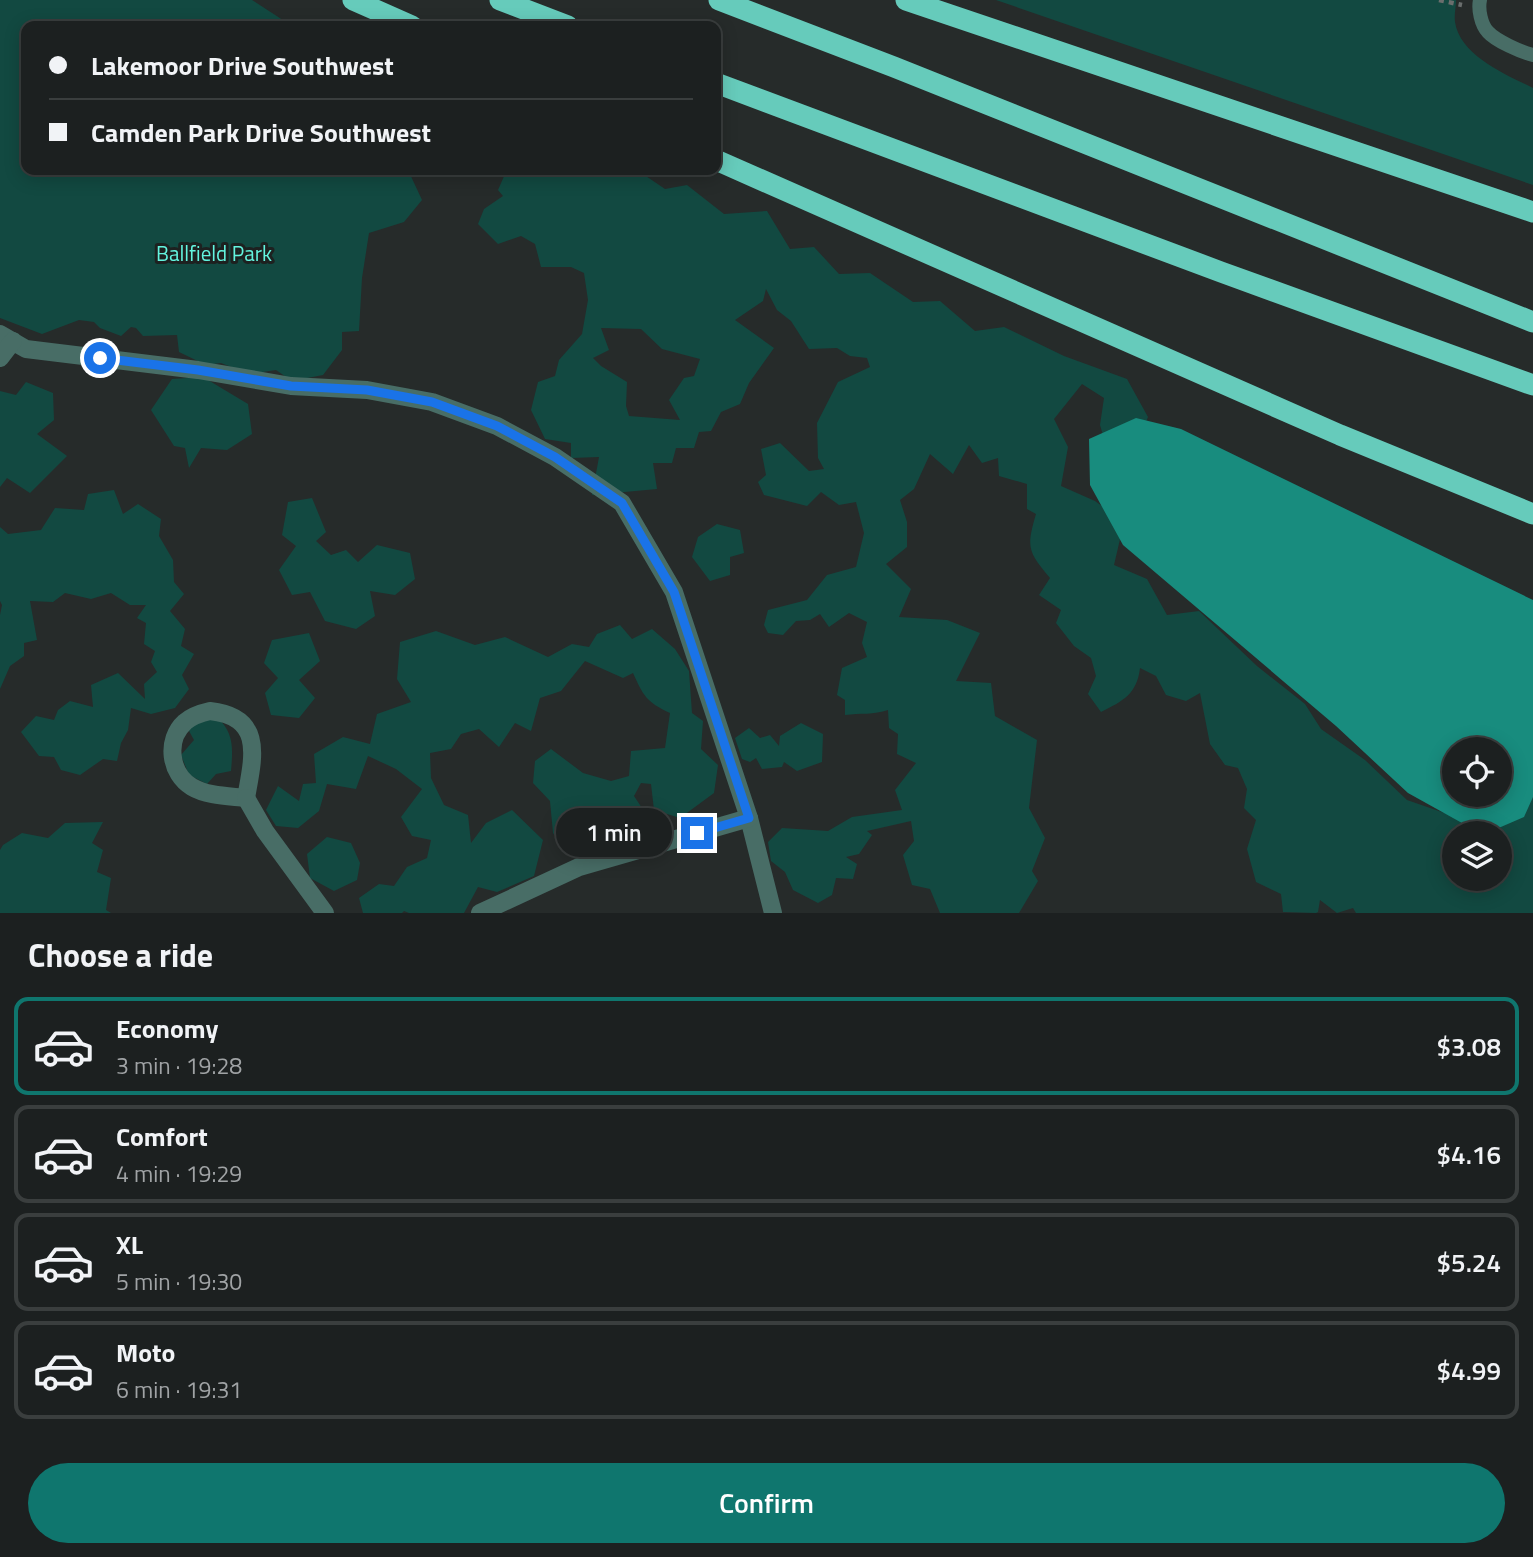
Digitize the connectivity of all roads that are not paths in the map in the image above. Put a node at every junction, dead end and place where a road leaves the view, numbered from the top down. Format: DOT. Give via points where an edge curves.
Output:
graph roads {
  1 [pos="353,0"];
  2 [pos="500,0"];
  3 [pos="719,0"];
  4 [pos="906,0"];
  5 [pos="1480,0"];
  6 [pos="401,21"];
  7 [pos="555,21"];
  8 [pos="1533,55"];
  9 [pos="721,85"];
  10 [pos="721,162"];
  11 [pos="1533,212"];
  12 [pos="1533,322"];
  13 [pos="6,338"];
  14 [pos="0,358"];
  15 [pos="1533,385"];
  16 [pos="1533,514"];
  17 [pos="246,798"];
  18 [pos="749,818"];
  19 [pos="325,913"];
  20 [pos="480,913"];
  21 [pos="773,913"];
  1 -- 6 [label="highway"];
  2 -- 7 [label="highway"];
  3 -- 12 [label="highway"];
  4 -- 11 [label="highway"];
  5 -- 8 [label="lane" via="1478,8 1487,32"];
  9 -- 15 [label="highway"];
  10 -- 16 [label="highway" via="1340,435"];
  13 -- 14 [label="street"];
  13 -- 18 [label="street" via="26,349 432,402 497,426 555,457 622,503 674,592"];
  17 -- 17 [label="street" via="254,754 246,728 224,712 210,711 185,722 172,746 172,759 185,782 196,790"];
  17 -- 19 [label="street"];
  18 -- 20 [label="street" via="579,867"];
  18 -- 21 [label="street"];
}
